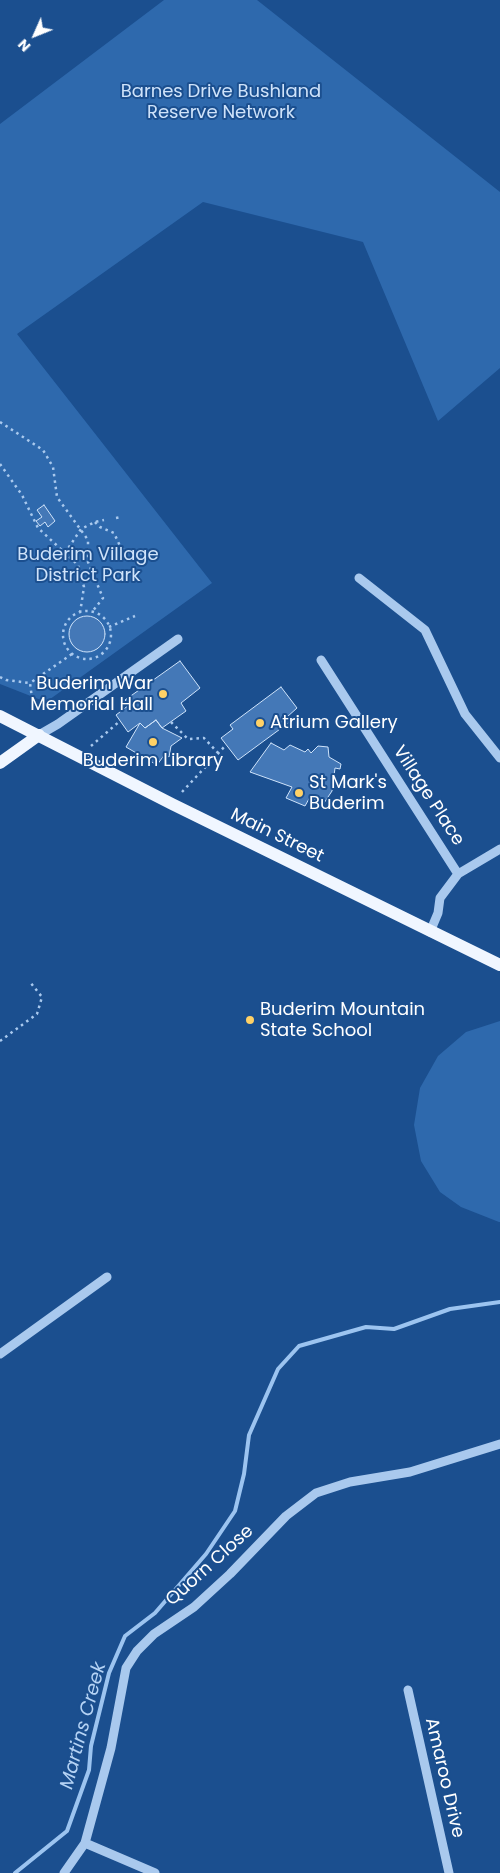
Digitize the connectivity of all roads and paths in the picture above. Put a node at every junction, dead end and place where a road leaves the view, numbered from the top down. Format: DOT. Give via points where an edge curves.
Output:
graph roads {
  1 [pos="0,422"];
  2 [pos="0,464"];
  3 [pos="121,517"];
  4 [pos="116,518"];
  5 [pos="104,520"];
  6 [pos="95,522"];
  7 [pos="81,529"];
  8 [pos="65,553"];
  9 [pos="146,554"];
  10 [pos="359,578"];
  11 [pos="92,612"];
  12 [pos="80,613"];
  13 [pos="135,616"];
  14 [pos="109,627"];
  15 [pos="178,638"];
  16 [pos="72,654"];
  17 [pos="321,660"];
  18 [pos="0,676"];
  19 [pos="30,682"];
  20 [pos="33,706"];
  21 [pos="0,716"];
  22 [pos="120,721"];
  23 [pos="171,722"];
  24 [pos="40,736"];
  25 [pos="226,745"];
  26 [pos="91,746"];
  27 [pos="219,753"];
  28 [pos="500,758"];
  29 [pos="0,763"];
  30 [pos="182,792"];
  31 [pos="500,850"];
  32 [pos="458,874"];
  33 [pos="430,932"];
  34 [pos="500,965"];
  35 [pos="30,982"];
  36 [pos="0,1041"];
  37 [pos="107,1277"];
  38 [pos="0,1354"];
  39 [pos="500,1444"];
  40 [pos="408,1690"];
  41 [pos="85,1843"];
  42 [pos="64,1873"];
  43 [pos="155,1873"];
  44 [pos="449,1873"];
  1 -- 7 [label="path" via="43,450 53,467 58,497"];
  2 -- 8 [label="path" via="22,495 38,528"];
  3 -- 4 [label="path"];
  5 -- 6 [label="path"];
  6 -- 7 [label="path"];
  6 -- 9 [label="path" via="114,533 126,552"];
  7 -- 8 [label="path"];
  7 -- 11 [label="path" via="88,540 88,562 103,598"];
  8 -- 12 [label="path" via="78,565 84,587"];
  10 -- 28 [label="street" via="425,630 465,714"];
  11 -- 12 [label="path"];
  11 -- 14 [label="path"];
  12 -- 16 [label="path" via="70,618 63,633"];
  13 -- 14 [label="path"];
  14 -- 16 [label="path" via="110,642 102,654 87,659"];
  15 -- 24 [label="street"];
  16 -- 19 [label="path"];
  17 -- 32 [label="street, Village Place"];
  18 -- 19 [label="path" via="6,680"];
  19 -- 20 [label="path"];
  21 -- 24 [label="main road, Main Street"];
  22 -- 26 [label="path"];
  23 -- 27 [label="path" via="188,739 204,738"];
  24 -- 29 [label="main road"];
  24 -- 33 [label="main road, Main Street"];
  25 -- 27 [label="path"];
  27 -- 30 [label="path"];
  31 -- 32 [label="street"];
  32 -- 33 [label="street" via="440,898 438,914"];
  33 -- 34 [label="main road, Main Street"];
  35 -- 36 [label="path" via="42,997 37,1014"];
  37 -- 38 [label="street"];
  39 -- 41 [label="street, Quorn Close" via="410,1472 350,1482 316,1493 286,1516 194,1607 154,1634 126,1668 111,1748"];
  40 -- 44 [label="street, Amaroo Drive"];
  41 -- 42 [label="street, Quorn Close"];
  41 -- 43 [label="street"];
}
